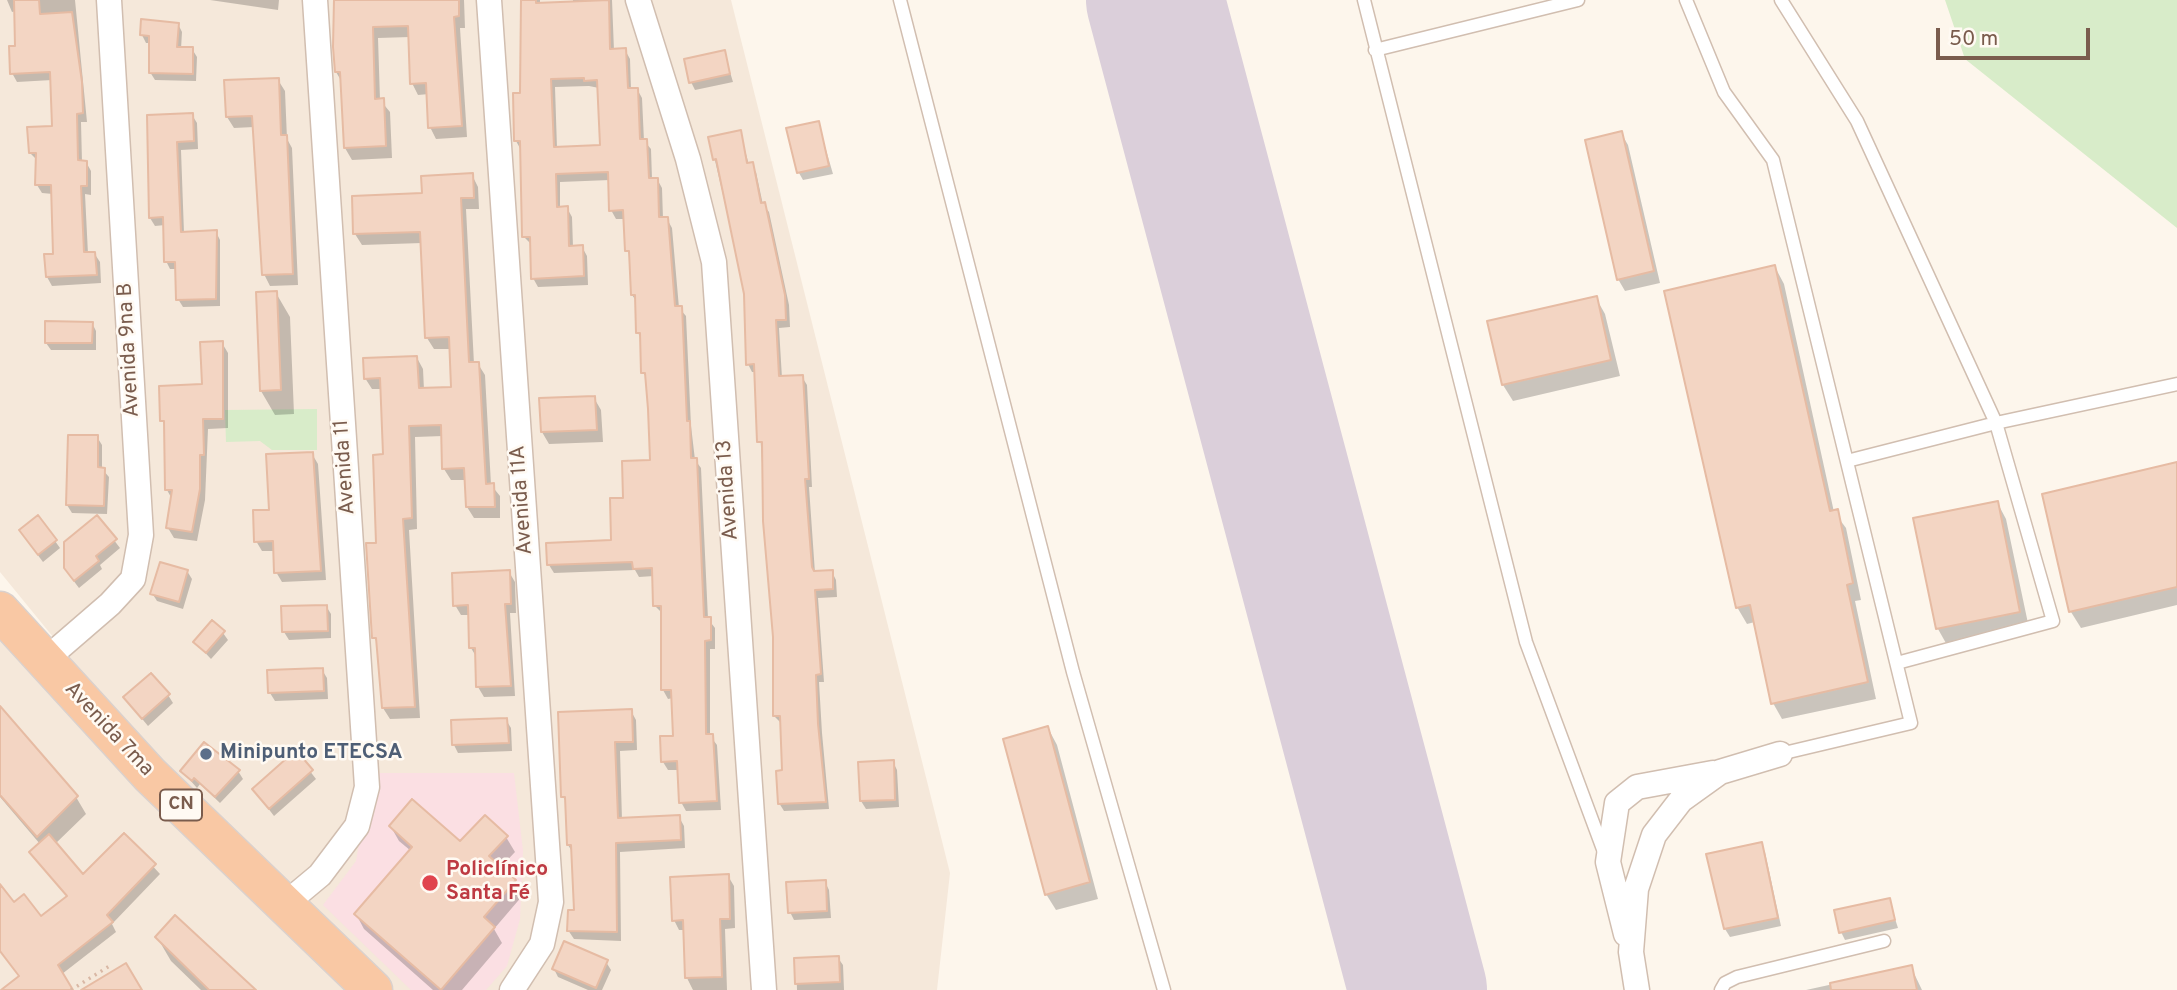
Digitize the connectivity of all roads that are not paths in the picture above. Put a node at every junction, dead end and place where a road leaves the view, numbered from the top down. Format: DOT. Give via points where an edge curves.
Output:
graph roads {
  1 [pos="109,0"];
  2 [pos="315,0"];
  3 [pos="489,0"];
  4 [pos="638,0"];
  5 [pos="900,0"];
  6 [pos="1364,0"];
  7 [pos="1578,0"];
  8 [pos="1686,0"];
  9 [pos="1781,0"];
  10 [pos="1375,50"];
  11 [pos="2177,384"];
  12 [pos="1996,423"];
  13 [pos="1847,461"];
  14 [pos="0,611"];
  15 [pos="44,661"];
  16 [pos="1897,663"];
  17 [pos="1780,754"];
  18 [pos="1720,772"];
  19 [pos="1608,862"];
  20 [pos="284,905"];
  21 [pos="1884,942"];
  22 [pos="1631,952"];
  23 [pos="373,990"];
  24 [pos="512,990"];
  25 [pos="764,990"];
  26 [pos="1164,990"];
  27 [pos="1637,990"];
  28 [pos="1721,990"];
  1 -- 15 [label="street, Avenida 9na B" via="141,535 133,579"];
  2 -- 20 [label="street, Avenida 11" via="367,788 356,826 320,875"];
  3 -- 24 [label="street, Avenida 11A" via="551,902 542,944"];
  4 -- 25 [label="street, Avenida 13" via="688,159 714,262"];
  5 -- 26 [label="lane" via="1073,672"];
  6 -- 10 [label="lane"];
  7 -- 10 [label="lane"];
  8 -- 13 [label="lane" via="1724,92 1773,160"];
  9 -- 12 [label="lane" via="1857,121"];
  10 -- 19 [label="lane" via="1526,642"];
  11 -- 12 [label="lane"];
  12 -- 13 [label="lane"];
  12 -- 16 [label="lane" via="2053,621"];
  13 -- 16 [label="lane"];
  14 -- 15 [label="highway, Avenida 7ma / CN"];
  15 -- 20 [label="highway, Avenida 7ma / CN" via="150,775"];
  16 -- 17 [label="lane" via="1911,723"];
  17 -- 18 [label="street"];
  18 -- 19 [label="street" via="1637,787 1617,803"];
  18 -- 22 [label="street" via="1681,800 1654,835 1636,889"];
  19 -- 22 [label="street"];
  20 -- 23 [label="highway, Avenida 7ma / CN"];
  21 -- 28 [label="lane" via="1737,977"];
  22 -- 27 [label="street"];
}
